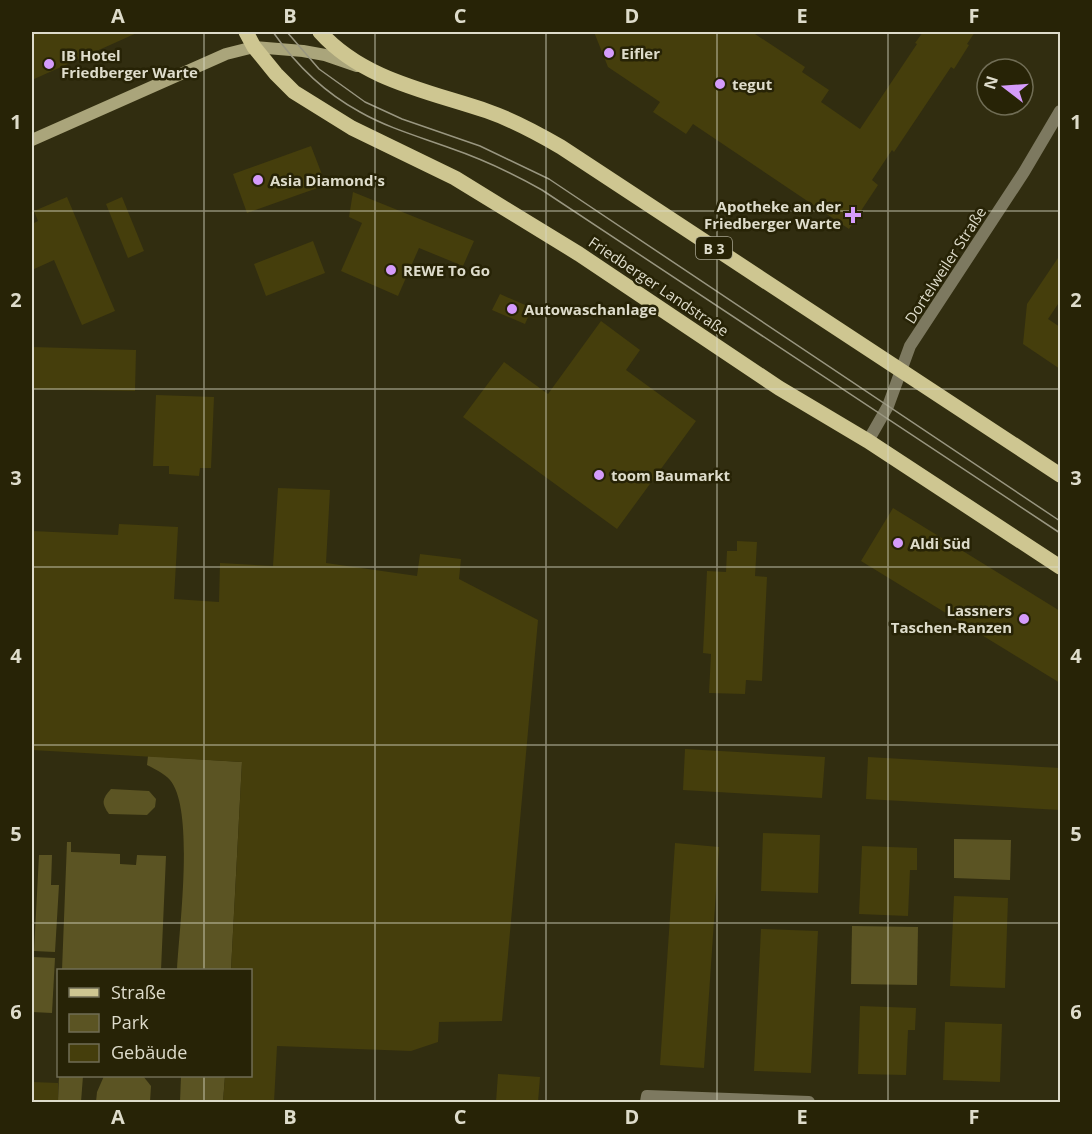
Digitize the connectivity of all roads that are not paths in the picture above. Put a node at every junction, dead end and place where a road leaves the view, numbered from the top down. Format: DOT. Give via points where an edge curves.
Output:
graph roads {
  1 [pos="246,32"];
  2 [pos="320,32"];
  3 [pos="254,47"];
  4 [pos="367,69"];
  5 [pos="1060,111"];
  6 [pos="32,140"];
  7 [pos="902,370"];
  8 [pos="868,441"];
  9 [pos="1060,475"];
  10 [pos="1060,567"];
  11 [pos="646,1102"];
  12 [pos="809,1102"];
  1 -- 3 [label="main road, Friedberger Landstraße"];
  2 -- 4 [label="main road, B 3" via="338,50"];
  3 -- 4 [label="street" via="325,55"];
  3 -- 6 [label="street" via="226,54"];
  3 -- 8 [label="main road, Friedberger Landstraße" via="294,92 314,105 465,184 601,268 779,388"];
  4 -- 7 [label="main road, B 3" via="534,131"];
  5 -- 7 [label="street, Dortelweiler Straße" via="910,346"];
  7 -- 8 [label="street, Dortelweiler Straße"];
  7 -- 9 [label="main road, B 3"];
  8 -- 10 [label="main road, Friedberger Landstraße"];
  11 -- 12 [label="street" via="647,1096"];
}
